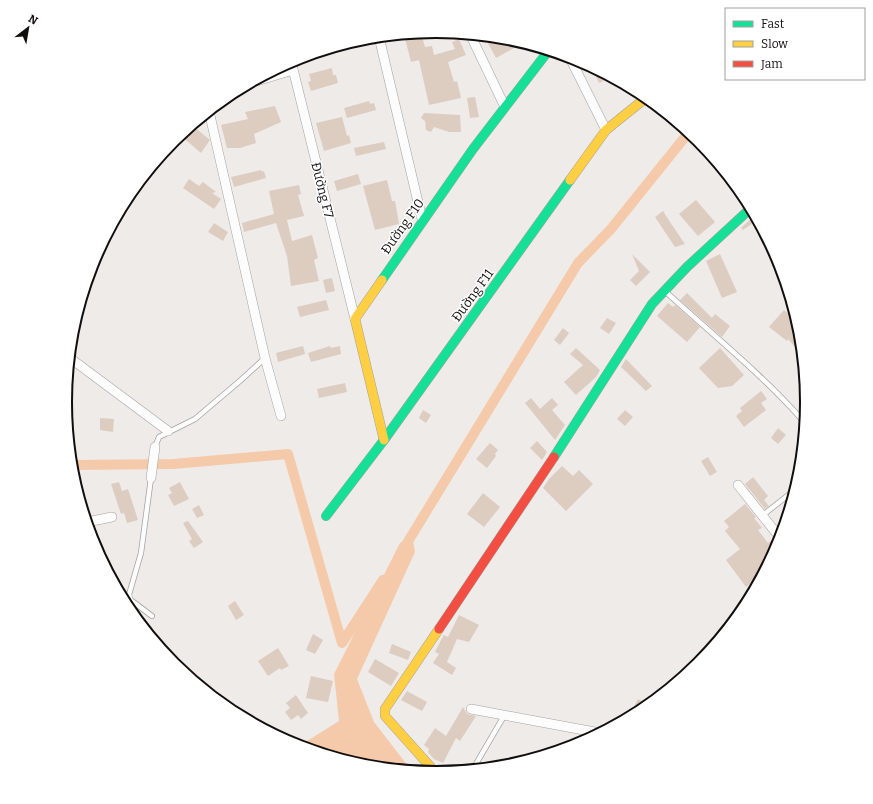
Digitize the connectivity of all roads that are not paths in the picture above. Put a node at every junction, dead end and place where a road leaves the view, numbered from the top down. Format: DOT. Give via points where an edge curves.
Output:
graph roads {
  1 [pos="473,40"];
  2 [pos="380,42"];
  3 [pos="545,54"];
  4 [pos="573,65"];
  5 [pos="293,68"];
  6 [pos="642,101"];
  7 [pos="504,105"];
  8 [pos="210,117"];
  9 [pos="606,130"];
  10 [pos="747,212"];
  11 [pos="422,219"];
  12 [pos="665,291"];
  13 [pos="355,319"];
  14 [pos="265,358"];
  15 [pos="75,362"];
  16 [pos="281,416"];
  17 [pos="800,416"];
  18 [pos="168,431"];
  19 [pos="384,440"];
  20 [pos="155,447"];
  21 [pos="151,478"];
  22 [pos="738,485"];
  23 [pos="788,495"];
  24 [pos="762,515"];
  25 [pos="326,516"];
  26 [pos="112,517"];
  27 [pos="93,521"];
  28 [pos="776,533"];
  29 [pos="127,593"];
  30 [pos="135,605"];
  31 [pos="152,616"];
  32 [pos="471,709"];
  33 [pos="504,716"];
  34 [pos="588,732"];
  35 [pos="476,764"];
  36 [pos="429,766"];
  1 -- 7 [label="street"];
  2 -- 11 [label="street"];
  3 -- 7 [label="street, Đường F10"];
  4 -- 9 [label="street"];
  5 -- 13 [label="street, Đường F7"];
  6 -- 9 [label="street, Đường F11"];
  7 -- 11 [label="street, Đường F10"];
  8 -- 14 [label="street"];
  9 -- 19 [label="street, Đường F11"];
  10 -- 12 [label="street"];
  11 -- 13 [label="street, Đường F10"];
  12 -- 17 [label="lane" via="765,379"];
  12 -- 36 [label="street" via="652,304 522,506 384,709 384,716"];
  13 -- 19 [label="street"];
  14 -- 16 [label="street"];
  14 -- 18 [label="lane" via="195,419"];
  15 -- 18 [label="street"];
  18 -- 20 [label="lane" via="159,437"];
  19 -- 25 [label="street, Đường F11"];
  20 -- 21 [label="street"];
  21 -- 29 [label="lane" via="141,553"];
  22 -- 24 [label="street"];
  23 -- 24 [label="lane"];
  24 -- 28 [label="street"];
  26 -- 27 [label="street"];
  30 -- 31 [label="lane"];
  32 -- 33 [label="street"];
  33 -- 34 [label="street"];
  33 -- 35 [label="lane"];
}
